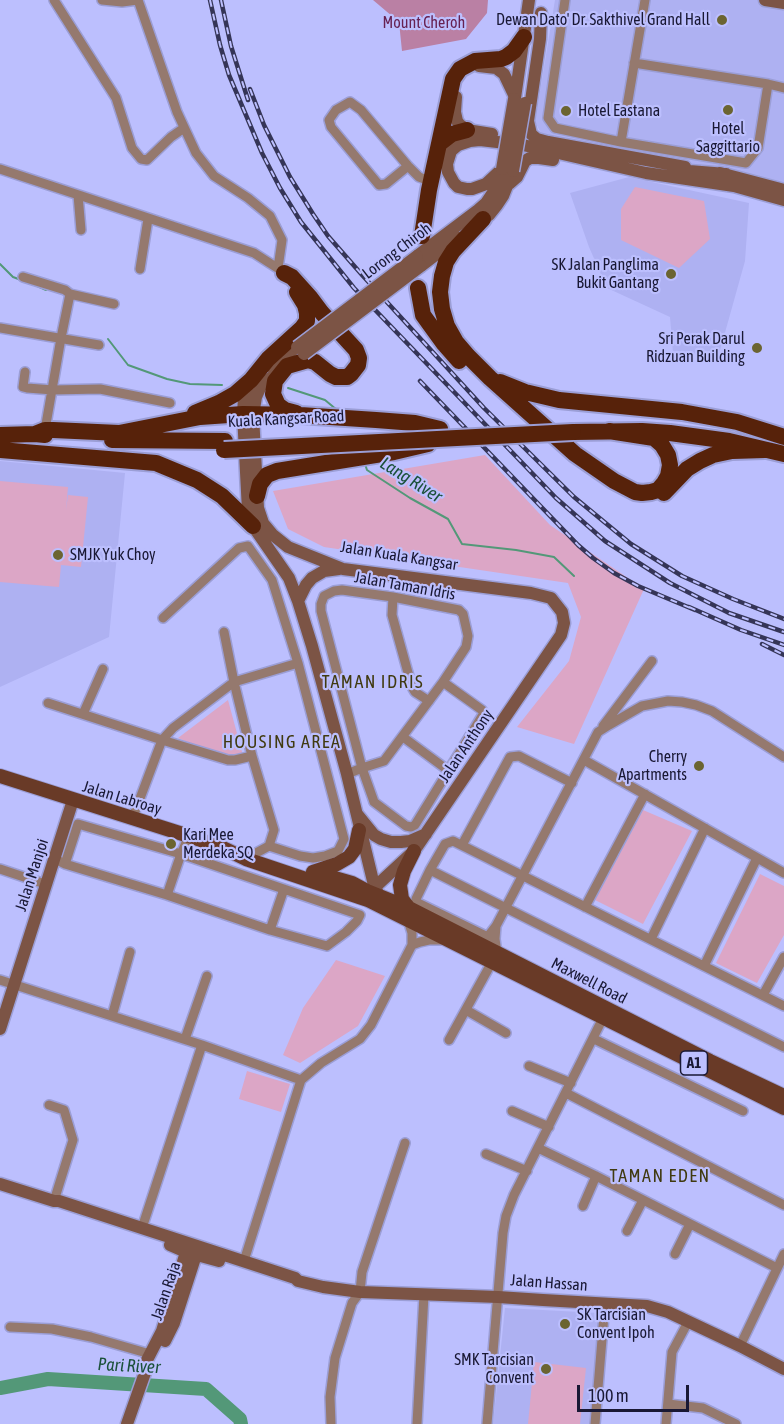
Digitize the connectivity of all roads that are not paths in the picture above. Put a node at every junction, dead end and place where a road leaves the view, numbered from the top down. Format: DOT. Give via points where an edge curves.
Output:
graph roads {
  1 [pos="102,0"];
  2 [pos="138,0"];
  3 [pos="529,0"];
  4 [pos="543,0"];
  5 [pos="565,0"];
  6 [pos="645,0"];
  7 [pos="765,0"];
  8 [pos="58,1"];
  9 [pos="784,3"];
  10 [pos="541,13"];
  11 [pos="524,37"];
  12 [pos="634,63"];
  13 [pos="768,84"];
  14 [pos="784,88"];
  15 [pos="518,100"];
  16 [pos="184,129"];
  17 [pos="467,130"];
  18 [pos="621,142"];
  19 [pos="440,144"];
  20 [pos="408,166"];
  21 [pos="0,169"];
  22 [pos="508,170"];
  23 [pos="646,173"];
  24 [pos="726,174"];
  25 [pos="432,182"];
  26 [pos="509,184"];
  27 [pos="784,190"];
  28 [pos="78,195"];
  29 [pos="784,201"];
  30 [pos="148,219"];
  31 [pos="483,219"];
  32 [pos="81,230"];
  33 [pos="422,236"];
  34 [pos="419,261"];
  35 [pos="140,269"];
  36 [pos="281,271"];
  37 [pos="23,277"];
  38 [pos="418,288"];
  39 [pos="70,294"];
  40 [pos="114,303"];
  41 [pos="0,328"];
  42 [pos="61,338"];
  43 [pos="99,345"];
  44 [pos="301,350"];
  45 [pos="287,366"];
  46 [pos="25,372"];
  47 [pos="490,378"];
  48 [pos="251,380"];
  49 [pos="52,390"];
  50 [pos="170,403"];
  51 [pos="248,414"];
  52 [pos="300,415"];
  53 [pos="172,422"];
  54 [pos="574,427"];
  55 [pos="609,431"];
  56 [pos="40,432"];
  57 [pos="446,434"];
  58 [pos="0,435"];
  59 [pos="776,443"];
  60 [pos="0,448"];
  61 [pos="784,454"];
  62 [pos="257,496"];
  63 [pos="253,526"];
  64 [pos="344,569"];
  65 [pos="393,597"];
  66 [pos="298,601"];
  67 [pos="562,612"];
  68 [pos="163,618"];
  69 [pos="224,632"];
  70 [pos="329,641"];
  71 [pos="312,646"];
  72 [pos="652,661"];
  73 [pos="298,663"];
  74 [pos="102,669"];
  75 [pos="234,682"];
  76 [pos="443,682"];
  77 [pos="429,701"];
  78 [pos="48,703"];
  79 [pos="83,714"];
  80 [pos="330,714"];
  81 [pos="313,720"];
  82 [pos="598,732"];
  83 [pos="403,737"];
  84 [pos="162,740"];
  85 [pos="252,756"];
  86 [pos="784,757"];
  87 [pos="584,760"];
  88 [pos="362,768"];
  89 [pos="449,771"];
  90 [pos="346,774"];
  91 [pos="0,776"];
  92 [pos="572,783"];
  93 [pos="645,794"];
  94 [pos="73,800"];
  95 [pos="356,813"];
  96 [pos="133,818"];
  97 [pos="705,828"];
  98 [pos="360,830"];
  99 [pos="427,833"];
  100 [pos="189,836"];
  101 [pos="462,845"];
  102 [pos="269,846"];
  103 [pos="414,851"];
  104 [pos="234,853"];
  105 [pos="256,853"];
  106 [pos="181,854"];
  107 [pos="757,858"];
  108 [pos="60,862"];
  109 [pos="0,869"];
  110 [pos="430,870"];
  111 [pos="313,872"];
  112 [pos="784,873"];
  113 [pos="523,875"];
  114 [pos="45,884"];
  115 [pos="284,889"];
  116 [pos="374,891"];
  117 [pos="350,893"];
  118 [pos="167,895"];
  119 [pos="585,907"];
  120 [pos="506,909"];
  121 [pos="409,914"];
  122 [pos="496,926"];
  123 [pos="270,930"];
  124 [pos="651,939"];
  125 [pos="450,940"];
  126 [pos="412,945"];
  127 [pos="489,951"];
  128 [pos="130,952"];
  129 [pos="784,957"];
  130 [pos="704,966"];
  131 [pos="207,976"];
  132 [pos="0,980"];
  133 [pos="15,985"];
  134 [pos="561,985"];
  135 [pos="763,995"];
  136 [pos="784,1006"];
  137 [pos="466,1010"];
  138 [pos="111,1016"];
  139 [pos="603,1018"];
  140 [pos="631,1021"];
  141 [pos="0,1029"];
  142 [pos="506,1033"];
  143 [pos="594,1039"];
  144 [pos="185,1040"];
  145 [pos="449,1040"];
  146 [pos="202,1045"];
  147 [pos="784,1047"];
  148 [pos="529,1066"];
  149 [pos="301,1080"];
  150 [pos="571,1083"];
  151 [pos="566,1093"];
  152 [pos="784,1096"];
  153 [pos="49,1105"];
  154 [pos="784,1108"];
  155 [pos="512,1111"];
  156 [pos="743,1111"];
  157 [pos="549,1126"];
  158 [pos="405,1143"];
  159 [pos="538,1148"];
  160 [pos="486,1154"];
  161 [pos="526,1171"];
  162 [pos="596,1176"];
  163 [pos="0,1184"];
  164 [pos="643,1200"];
  165 [pos="54,1201"];
  166 [pos="784,1205"];
  167 [pos="583,1206"];
  168 [pos="690,1224"];
  169 [pos="142,1228"];
  170 [pos="627,1231"];
  171 [pos="192,1250"];
  172 [pos="675,1254"];
  173 [pos="784,1254"];
  174 [pos="243,1265"];
  175 [pos="777,1268"];
  176 [pos="360,1292"];
  177 [pos="424,1295"];
  178 [pos="498,1297"];
  179 [pos="605,1303"];
  180 [pos="688,1322"];
  181 [pos="10,1327"];
  182 [pos="740,1346"];
  183 [pos="149,1360"];
  184 [pos="784,1369"];
  185 [pos="668,1404"];
  186 [pos="128,1421"];
  187 [pos="331,1424"];
  188 [pos="417,1424"];
  189 [pos="487,1424"];
  190 [pos="595,1424"];
  191 [pos="666,1424"];
  192 [pos="736,1424"];
  1 -- 2 [label="street"];
  2 -- 16 [label="street"];
  3 -- 11 [label="main road"];
  4 -- 10 [label="main road"];
  5 -- 18 [label="street" via="548,118 555,128"];
  6 -- 12 [label="street"];
  7 -- 9 [label="main road"];
  8 -- 16 [label="street" via="116,98 132,148 141,159 147,160"];
  10 -- 15 [label="main road"];
  10 -- 24 [label="main road" via="528,121 531,134 537,139"];
  11 -- 15 [label="main road"];
  11 -- 19 [label="highway" via="506,57 474,61 456,74"];
  12 -- 13 [label="street"];
  12 -- 18 [label="street"];
  13 -- 14 [label="street"];
  13 -- 18 [label="street" via="759,148 746,163"];
  15 -- 17 [label="main road" via="504,74 496,68 479,66 469,71 458,85 454,106 457,121"];
  15 -- 22 [label="main road, bridge"];
  16 -- 36 [label="street" via="195,153 214,176 270,216 282,240"];
  17 -- 19 [label="highway" via="452,134"];
  17 -- 24 [label="main road" via="669,169"];
  19 -- 25 [label="highway"];
  20 -- 20 [label="street" via="379,185 329,120 336,110 351,102"];
  20 -- 25 [label="street" via="419,177"];
  21 -- 28 [label="street"];
  22 -- 23 [label="main road" via="481,187 467,189 454,183 447,164 454,148 480,140 524,145"];
  22 -- 26 [label="main road"];
  22 -- 34 [label="main road, Lorong Chiroh" via="486,203"];
  23 -- 26 [label="main road" via="539,158 525,161"];
  23 -- 29 [label="main road" via="734,186"];
  24 -- 27 [label="main road"];
  25 -- 33 [label="highway"];
  26 -- 31 [label="main road, Lorong Chiroh"];
  28 -- 30 [label="street"];
  28 -- 32 [label="street"];
  30 -- 35 [label="street"];
  30 -- 36 [label="street" via="254,253"];
  31 -- 34 [label="main road, Lorong Chiroh"];
  31 -- 47 [label="highway" via="446,262 440,292 447,326 456,342"];
  34 -- 44 [label="main road, Lorong Chiroh, bridge"];
  36 -- 45 [label="highway" via="310,297 356,350 358,358 358,365 347,377 336,377 308,360"];
  36 -- 48 [label="highway" via="305,305 307,321"];
  37 -- 39 [label="street"];
  38 -- 59 [label="highway" via="423,315 460,363 579,468 628,497 638,501 656,499 700,461"];
  39 -- 40 [label="street"];
  39 -- 42 [label="street"];
  41 -- 42 [label="street"];
  42 -- 43 [label="street"];
  42 -- 49 [label="street"];
  44 -- 45 [label="main road"];
  44 -- 48 [label="main road"];
  45 -- 51 [label="main road" via="261,386"];
  45 -- 52 [label="highway" via="275,381 273,394 278,405"];
  46 -- 49 [label="street" via="23,387"];
  47 -- 55 [label="highway" via="575,454 614,481 642,493 658,489 668,476 670,465 662,445 654,438"];
  47 -- 59 [label="highway" via="559,400 650,408 737,422"];
  48 -- 51 [label="main road" via="244,397"];
  48 -- 53 [label="highway" via="219,403"];
  49 -- 50 [label="street" via="100,389"];
  49 -- 56 [label="street"];
  51 -- 52 [label="highway"];
  51 -- 53 [label="highway"];
  51 -- 62 [label="main road, Jalan Kuala Kangsar"];
  51 -- 63 [label="main road" via="246,493"];
  52 -- 57 [label="highway" via="415,423"];
  53 -- 56 [label="highway" via="119,433"];
  54 -- 55 [label="highway"];
  54 -- 57 [label="highway, Kuala Kangsar Road"];
  54 -- 59 [label="highway" via="643,421 702,426"];
  55 -- 59 [label="highway"];
  56 -- 57 [label="highway, Kuala Kangsar Road" via="117,441"];
  56 -- 58 [label="highway, Kuala Kangsar Road"];
  57 -- 60 [label="highway, Kuala Kangsar Road, bridge" via="224,450"];
  57 -- 62 [label="highway, bridge" via="394,452 277,471 267,475"];
  59 -- 61 [label="highway"];
  60 -- 63 [label="highway" via="156,463 222,496"];
  62 -- 64 [label="main road, Jalan Kuala Kangsar" via="264,523 273,535 288,547"];
  63 -- 66 [label="main road" via="288,578"];
  64 -- 66 [label="main road" via="324,571 312,578"];
  64 -- 67 [label="main road, Jalan Kuala Kangsar" via="531,593 551,598"];
  65 -- 70 [label="street, Jalan Taman Idris" via="342,590 327,594 321,607"];
  65 -- 76 [label="street, Jalan Taman Idris" via="463,614 468,642"];
  65 -- 77 [label="street" via="392,615 412,687"];
  66 -- 71 [label="main road"];
  67 -- 99 [label="main road, Jalan Anthony" via="561,635"];
  68 -- 73 [label="street" via="238,548 248,546 273,580"];
  69 -- 75 [label="street"];
  70 -- 71 [label="street"];
  70 -- 88 [label="street, Jalan Taman Idris"];
  71 -- 80 [label="main road"];
  72 -- 82 [label="street"];
  73 -- 75 [label="street"];
  73 -- 81 [label="street"];
  74 -- 79 [label="street"];
  75 -- 84 [label="street"];
  75 -- 85 [label="street"];
  76 -- 77 [label="street, Jalan Taman Idris"];
  76 -- 89 [label="street" via="483,713"];
  77 -- 83 [label="street, Jalan Taman Idris"];
  78 -- 79 [label="street"];
  79 -- 84 [label="street"];
  80 -- 81 [label="street"];
  80 -- 90 [label="main road"];
  81 -- 102 [label="street" via="345,839 338,850 313,858"];
  82 -- 86 [label="street" via="642,706 682,702 712,711"];
  82 -- 87 [label="street"];
  83 -- 88 [label="street, Jalan Taman Idris" via="384,761"];
  83 -- 89 [label="street"];
  84 -- 85 [label="street" via="228,760"];
  84 -- 96 [label="street"];
  85 -- 102 [label="street" via="274,830"];
  87 -- 92 [label="street"];
  87 -- 93 [label="street"];
  88 -- 89 [label="street" via="374,802 411,827"];
  88 -- 90 [label="street, Jalan Taman Idris"];
  90 -- 95 [label="main road"];
  91 -- 94 [label="main road, Jalan Labroay"];
  92 -- 101 [label="street" via="519,756 510,757"];
  92 -- 113 [label="street"];
  93 -- 97 [label="street"];
  93 -- 119 [label="street"];
  94 -- 96 [label="main road, Jalan Labroay"];
  94 -- 108 [label="main road, Jalan Manjoi"];
  95 -- 98 [label="main road"];
  95 -- 99 [label="main road" via="374,835 391,842 410,841"];
  96 -- 100 [label="main road, Jalan Labroay"];
  97 -- 107 [label="street"];
  97 -- 124 [label="street"];
  98 -- 111 [label="main road" via="349,856"];
  98 -- 116 [label="main road"];
  99 -- 103 [label="main road, Jalan Anthony"];
  100 -- 104 [label="main road, Jalan Labroay"];
  100 -- 106 [label="street"];
  101 -- 110 [label="street" via="453,841 445,844"];
  101 -- 113 [label="street"];
  102 -- 105 [label="street"];
  103 -- 116 [label="main road, Jalan Anthony"];
  103 -- 121 [label="main road" via="400,885"];
  104 -- 105 [label="main road, Maxwell Road / A1"];
  104 -- 117 [label="main road, Maxwell Road / A1"];
  105 -- 111 [label="main road, Maxwell Road / A1"];
  106 -- 108 [label="street" via="78,824"];
  106 -- 115 [label="street"];
  106 -- 118 [label="street"];
  107 -- 112 [label="street"];
  107 -- 130 [label="street"];
  108 -- 114 [label="main road, Jalan Manjoi"];
  108 -- 118 [label="street"];
  109 -- 114 [label="street"];
  110 -- 120 [label="street"];
  110 -- 127 [label="street" via="416,902"];
  111 -- 116 [label="main road, Maxwell Road / A1"];
  113 -- 119 [label="street"];
  113 -- 120 [label="street"];
  114 -- 133 [label="main road, Jalan Manjoi"];
  115 -- 123 [label="street"];
  115 -- 123 [label="street" via="360,915 327,946"];
  116 -- 117 [label="main road"];
  116 -- 121 [label="main road, Maxwell Road / A1"];
  117 -- 121 [label="main road, Maxwell Road / A1"];
  118 -- 123 [label="street"];
  119 -- 124 [label="street"];
  120 -- 122 [label="street"];
  120 -- 147 [label="street"];
  121 -- 125 [label="main road, Maxwell Road / A1"];
  121 -- 126 [label="street"];
  121 -- 127 [label="main road, Maxwell Road / A1"];
  122 -- 127 [label="street"];
  122 -- 127 [label="street"];
  124 -- 130 [label="street"];
  125 -- 126 [label="street"];
  125 -- 127 [label="main road, Maxwell Road / A1"];
  126 -- 149 [label="street" via="360,1040"];
  127 -- 134 [label="main road, Maxwell Road / A1"];
  127 -- 137 [label="street"];
  127 -- 139 [label="main road, Maxwell Road / A1"];
  128 -- 138 [label="street"];
  129 -- 135 [label="street"];
  130 -- 135 [label="street"];
  131 -- 144 [label="street"];
  132 -- 133 [label="street"];
  133 -- 138 [label="street"];
  133 -- 141 [label="main road, Jalan Manjoi"];
  134 -- 139 [label="main road" via="596,1005"];
  134 -- 140 [label="main road, Maxwell Road / A1"];
  135 -- 136 [label="street"];
  137 -- 142 [label="street"];
  137 -- 145 [label="street"];
  138 -- 144 [label="street"];
  139 -- 140 [label="main road" via="613,1015"];
  139 -- 143 [label="street"];
  139 -- 154 [label="main road, Maxwell Road / A1"];
  140 -- 152 [label="main road, Maxwell Road / A1"];
  143 -- 150 [label="street"];
  143 -- 156 [label="street"];
  144 -- 146 [label="street"];
  146 -- 149 [label="street"];
  146 -- 169 [label="street"];
  148 -- 150 [label="street"];
  149 -- 174 [label="street"];
  150 -- 151 [label="street"];
  151 -- 157 [label="street"];
  151 -- 166 [label="street"];
  153 -- 165 [label="street" via="64,1110 73,1140"];
  155 -- 157 [label="street"];
  157 -- 159 [label="street"];
  158 -- 176 [label="street" via="362,1272"];
  159 -- 161 [label="street"];
  159 -- 162 [label="street"];
  160 -- 161 [label="street"];
  161 -- 178 [label="street" via="506,1216"];
  162 -- 164 [label="street"];
  162 -- 167 [label="street"];
  163 -- 165 [label="main road"];
  164 -- 168 [label="street"];
  164 -- 170 [label="street"];
  165 -- 169 [label="main road"];
  165 -- 171 [label="main road"];
  168 -- 172 [label="street"];
  168 -- 175 [label="street"];
  169 -- 171 [label="main road"];
  171 -- 174 [label="main road, Jalan Hassan"];
  171 -- 183 [label="main road, Jalan Raja" via="174,1323"];
  173 -- 175 [label="street"];
  174 -- 176 [label="main road, Jalan Hassan" via="294,1282"];
  175 -- 182 [label="street"];
  176 -- 177 [label="main road, Jalan Hassan"];
  176 -- 187 [label="street" via="352,1303 335,1358"];
  177 -- 178 [label="main road, Jalan Hassan"];
  177 -- 188 [label="street"];
  178 -- 179 [label="main road, Jalan Hassan"];
  178 -- 189 [label="street"];
  179 -- 180 [label="main road, Jalan Hassan" via="647,1306"];
  179 -- 190 [label="street"];
  180 -- 182 [label="main road, Jalan Hassan"];
  180 -- 185 [label="street" via="672,1352"];
  181 -- 183 [label="street" via="52,1329 91,1337"];
  182 -- 184 [label="main road, Jalan Hassan"];
  183 -- 186 [label="main road, Jalan Raja"];
  185 -- 191 [label="street"];
  185 -- 192 [label="street" via="703,1408"];
}
